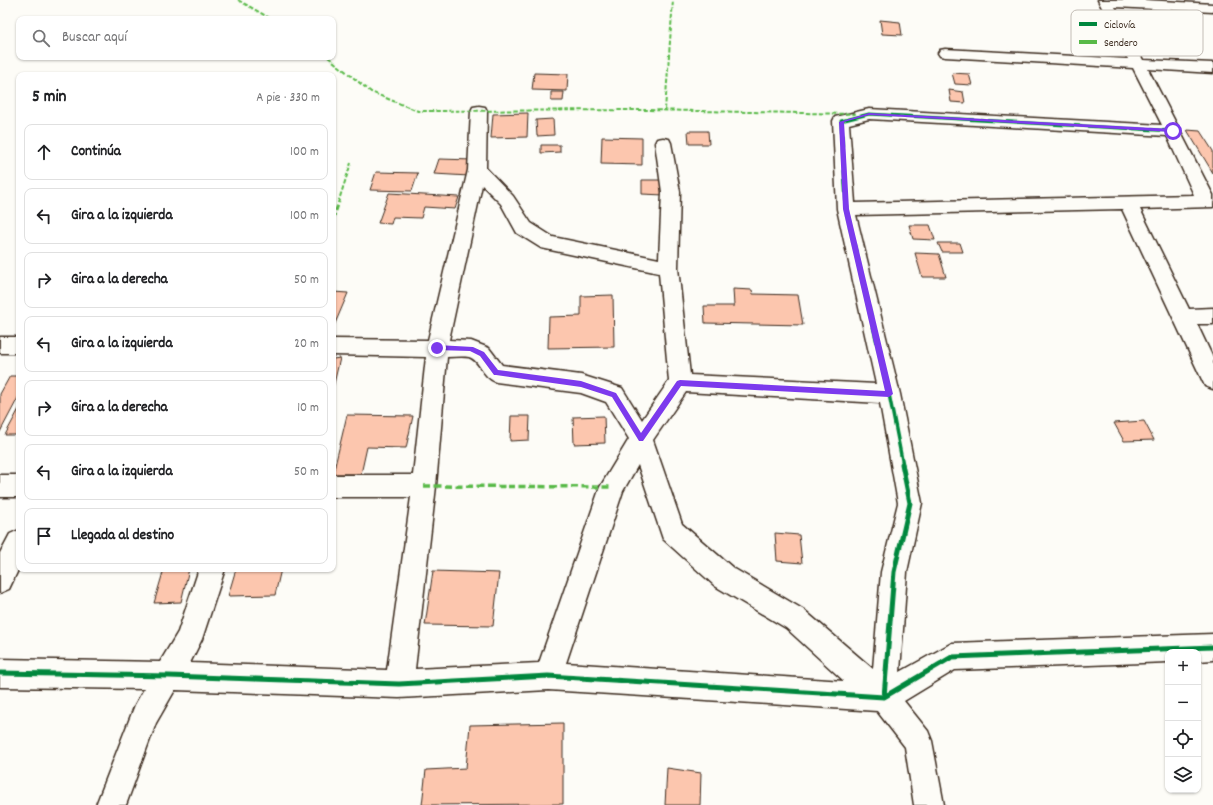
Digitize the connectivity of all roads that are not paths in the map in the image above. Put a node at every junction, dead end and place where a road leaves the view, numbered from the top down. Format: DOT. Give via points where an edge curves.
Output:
graph roads {
  1 [pos="1105,1"];
  2 [pos="1213,8"];
  3 [pos="1110,10"];
  4 [pos="945,52"];
  5 [pos="1132,56"];
  6 [pos="1137,65"];
  7 [pos="1213,68"];
  8 [pos="479,111"];
  9 [pos="1173,131"];
  10 [pos="663,143"];
  11 [pos="477,170"];
  12 [pos="1210,201"];
  13 [pos="1128,203"];
  14 [pos="846,209"];
  15 [pos="668,268"];
  16 [pos="1213,316"];
  17 [pos="1182,317"];
  18 [pos="0,345"];
  19 [pos="16,345"];
  20 [pos="336,347"];
  21 [pos="437,348"];
  22 [pos="1213,380"];
  23 [pos="680,383"];
  24 [pos="889,394"];
  25 [pos="641,439"];
  26 [pos="0,486"];
  27 [pos="16,486"];
  28 [pos="336,486"];
  29 [pos="424,486"];
  30 [pos="16,548"];
  31 [pos="211,572"];
  32 [pos="0,580"];
  33 [pos="1213,646"];
  34 [pos="0,673"];
  35 [pos="169,676"];
  36 [pos="548,676"];
  37 [pos="399,684"];
  38 [pos="884,697"];
  39 [pos="111,805"];
  40 [pos="929,805"];
  1 -- 2 [label="street"];
  1 -- 3 [label="street"];
  4 -- 6 [label="street"];
  5 -- 6 [label="street"];
  6 -- 7 [label="street"];
  6 -- 9 [label="street"];
  8 -- 11 [label="street"];
  9 -- 12 [label="street"];
  9 -- 14 [label="street" via="869,114 841,122"];
  10 -- 15 [label="street" via="671,192"];
  11 -- 15 [label="street" via="507,200 524,228 548,243"];
  11 -- 21 [label="street"];
  12 -- 13 [label="street"];
  13 -- 14 [label="street"];
  13 -- 17 [label="street"];
  14 -- 24 [label="street"];
  15 -- 23 [label="street"];
  16 -- 17 [label="street"];
  17 -- 22 [label="street"];
  18 -- 19 [label="street"];
  20 -- 21 [label="street"];
  21 -- 25 [label="street" via="471,349 482,354 496,373 581,384 614,395"];
  21 -- 29 [label="street"];
  23 -- 24 [label="street"];
  23 -- 25 [label="street"];
  24 -- 38 [label="street" via="910,503 894,572"];
  25 -- 36 [label="street" via="612,487"];
  25 -- 38 [label="street" via="672,531 724,577 795,619"];
  26 -- 27 [label="street"];
  28 -- 29 [label="street"];
  29 -- 37 [label="street"];
  30 -- 32 [label="street"];
  31 -- 35 [label="street" via="189,639"];
  33 -- 38 [label="street" via="952,657"];
  34 -- 35 [label="street"];
  35 -- 37 [label="street"];
  35 -- 39 [label="street" via="145,716"];
  36 -- 37 [label="street"];
  36 -- 38 [label="street"];
  38 -- 40 [label="street" via="918,742"];
}
